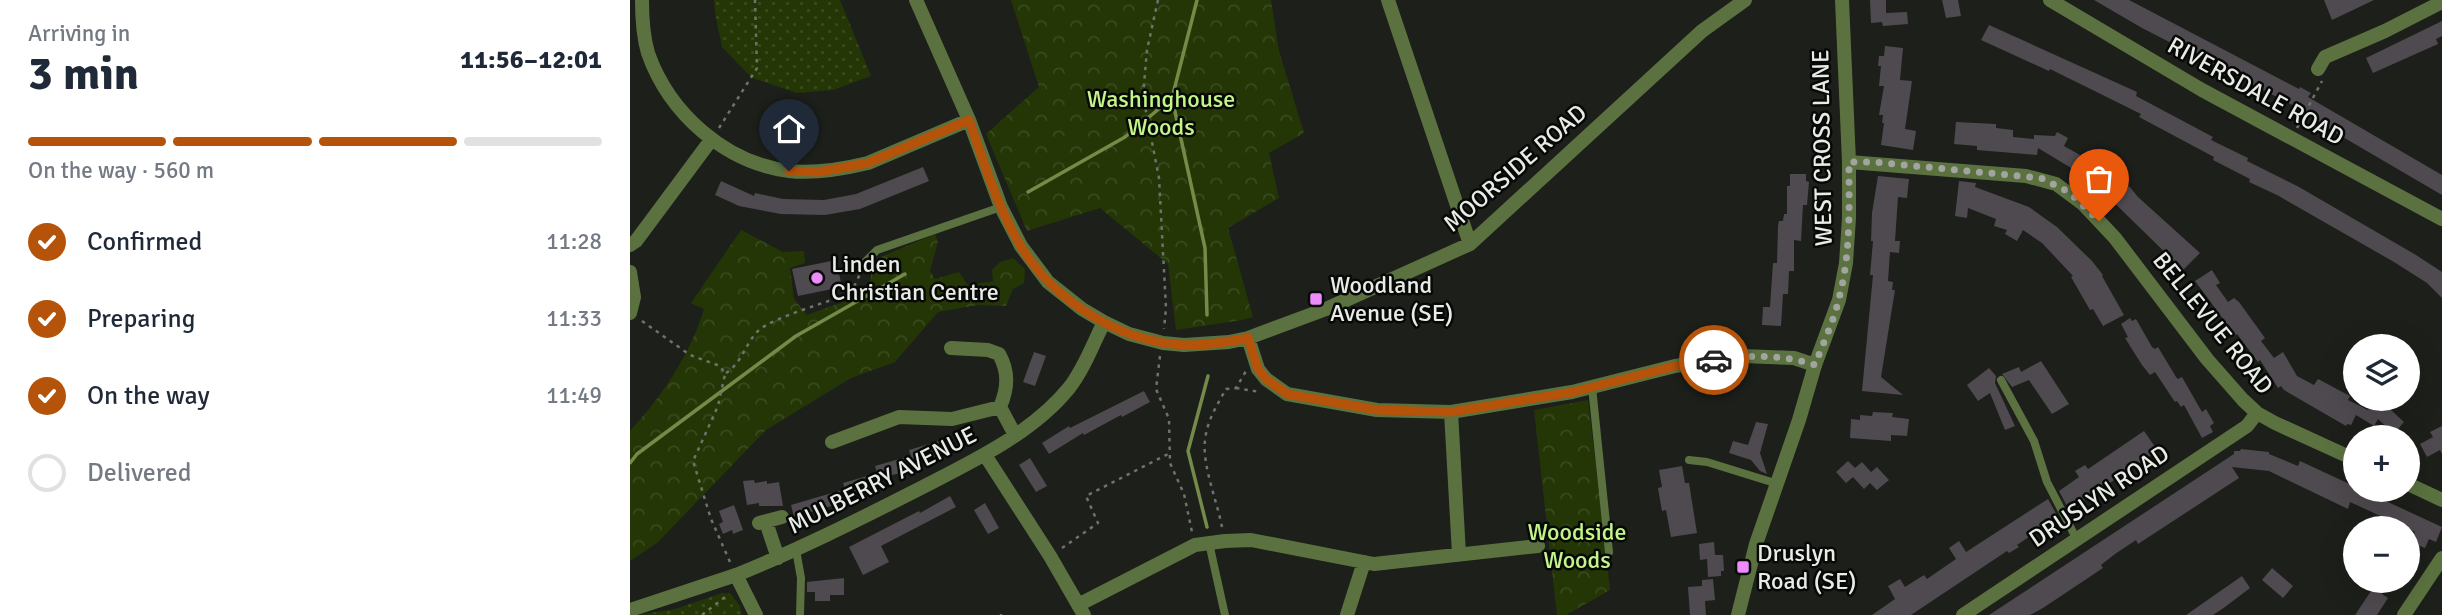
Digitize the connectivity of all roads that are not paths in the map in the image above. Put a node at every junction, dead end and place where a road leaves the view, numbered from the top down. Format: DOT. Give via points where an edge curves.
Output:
graph roads {
  1 [pos="642,0"];
  2 [pos="916,0"];
  3 [pos="1388,0"];
  4 [pos="1745,0"];
  5 [pos="1842,0"];
  6 [pos="2050,0"];
  7 [pos="2442,2"];
  8 [pos="2318,69"];
  9 [pos="969,120"];
  10 [pos="711,140"];
  11 [pos="1849,162"];
  12 [pos="1001,207"];
  13 [pos="2442,219"];
  14 [pos="1470,244"];
  15 [pos="630,245"];
  16 [pos="863,264"];
  17 [pos="630,271"];
  18 [pos="630,313"];
  19 [pos="1104,322"];
  20 [pos="1248,338"];
  21 [pos="951,348"];
  22 [pos="1815,365"];
  23 [pos="2001,380"];
  24 [pos="1592,387"];
  25 [pos="1000,407"];
  26 [pos="1451,412"];
  27 [pos="2257,413"];
  28 [pos="1015,435"];
  29 [pos="832,442"];
  30 [pos="2343,454"];
  31 [pos="985,455"];
  32 [pos="1689,460"];
  33 [pos="1777,484"];
  34 [pos="2420,490"];
  35 [pos="2442,500"];
  36 [pos="782,517"];
  37 [pos="2076,538"];
  38 [pos="1202,544"];
  39 [pos="1538,546"];
  40 [pos="796,550"];
  41 [pos="1609,552"];
  42 [pos="1459,555"];
  43 [pos="778,558"];
  44 [pos="2442,558"];
  45 [pos="1363,562"];
  46 [pos="727,578"];
  47 [pos="630,610"];
  48 [pos="1081,610"];
  49 [pos="756,615"];
  50 [pos="800,615"];
  51 [pos="1225,615"];
  52 [pos="1347,615"];
  53 [pos="1738,615"];
  54 [pos="1963,615"];
  55 [pos="2404,615"];
  1 -- 10 [label="street" via="648,53 667,91"];
  2 -- 9 [label="street, MOORSIDE ROAD"];
  3 -- 14 [label="street"];
  4 -- 14 [label="street, MOORSIDE ROAD" via="1702,31"];
  5 -- 11 [label="street, WEST CROSS LANE"];
  6 -- 13 [label="street, RIVERSDALE ROAD" via="2202,90"];
  7 -- 8 [label="street" via="2325,57"];
  9 -- 10 [label="street" via="868,163 819,172 755,163"];
  9 -- 12 [label="street, MOORSIDE ROAD"];
  10 -- 15 [label="street"];
  11 -- 22 [label="street, WEST CROSS LANE" via="1846,263 1839,300"];
  11 -- 27 [label="street, BELLEVUE ROAD" via="2026,176 2063,188 2115,238 2207,359"];
  12 -- 16 [label="lane" via="877,250"];
  12 -- 19 [label="street, MOORSIDE ROAD" via="1021,246 1048,282"];
  14 -- 20 [label="street, MOORSIDE ROAD" via="1326,309"];
  17 -- 18 [label="street" via="634,297"];
  19 -- 20 [label="street, MOORSIDE ROAD" via="1163,342 1202,344"];
  19 -- 28 [label="street, MULBERRY AVENUE" via="1069,388"];
  20 -- 26 [label="street" via="1266,379 1287,394 1377,410"];
  21 -- 25 [label="street" via="999,354 1007,373 1007,393"];
  22 -- 24 [label="street" via="1794,358 1743,356 1675,366"];
  22 -- 33 [label="street, WEST CROSS LANE"];
  23 -- 37 [label="lane" via="2034,441 2047,482"];
  24 -- 26 [label="street"];
  24 -- 41 [label="lane"];
  25 -- 28 [label="street"];
  25 -- 29 [label="street" via="952,419 899,417"];
  26 -- 42 [label="street"];
  27 -- 30 [label="street, BELLEVUE ROAD"];
  27 -- 37 [label="street, DRUSLYN ROAD" via="2247,426"];
  28 -- 31 [label="street, MULBERRY AVENUE"];
  31 -- 40 [label="street, MULBERRY AVENUE"];
  31 -- 48 [label="street"];
  32 -- 33 [label="lane"];
  33 -- 53 [label="street, WEST CROSS LANE"];
  34 -- 35 [label="street"];
  36 -- 43 [label="street" via="762,523"];
  37 -- 54 [label="street, DRUSLYN ROAD"];
  38 -- 45 [label="street" via="1251,540"];
  38 -- 48 [label="street"];
  38 -- 51 [label="lane"];
  39 -- 42 [label="street"];
  40 -- 43 [label="street, MULBERRY AVENUE"];
  40 -- 50 [label="lane"];
  42 -- 45 [label="street"];
  43 -- 46 [label="street, MULBERRY AVENUE"];
  44 -- 55 [label="street"];
  45 -- 52 [label="street"];
  46 -- 47 [label="street, MULBERRY AVENUE"];
  46 -- 49 [label="street"];
}
